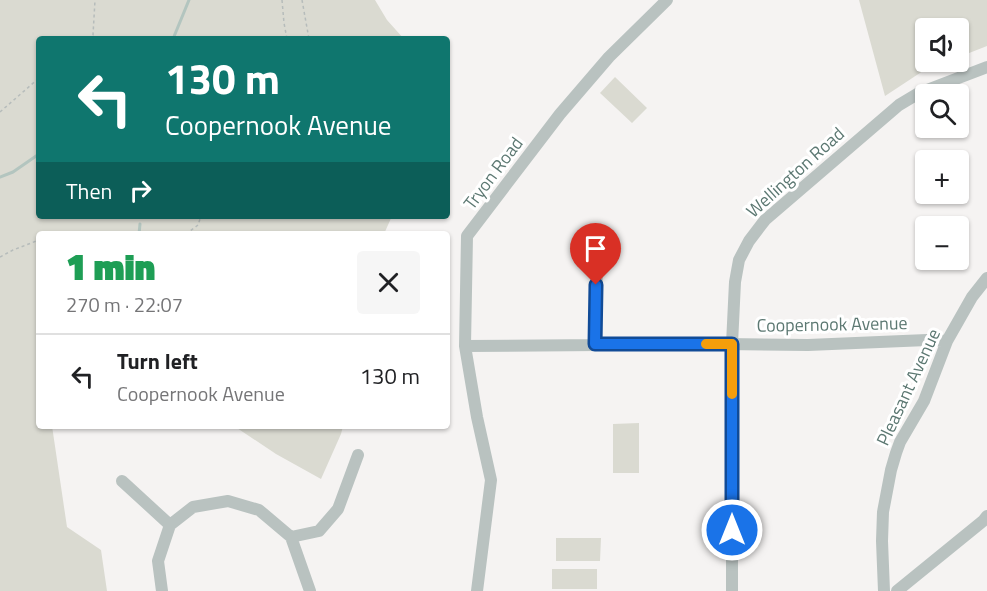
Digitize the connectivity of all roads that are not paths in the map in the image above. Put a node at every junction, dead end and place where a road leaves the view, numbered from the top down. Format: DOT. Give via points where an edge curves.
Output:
graph roads {
  1 [pos="667,0"];
  2 [pos="987,67"];
  3 [pos="597,265"];
  4 [pos="987,278"];
  5 [pos="947,341"];
  6 [pos="595,344"];
  7 [pos="732,344"];
  8 [pos="465,346"];
  9 [pos="358,455"];
  10 [pos="122,481"];
  11 [pos="986,522"];
  12 [pos="170,525"];
  13 [pos="291,537"];
  14 [pos="162,591"];
  15 [pos="310,591"];
  16 [pos="477,591"];
  17 [pos="732,591"];
  18 [pos="884,591"];
  19 [pos="897,591"];
  1 -- 8 [label="street, Tryon Road" via="609,57 560,114 467,236"];
  2 -- 7 [label="street, Wellington Road" via="909,98 765,220 744,249 736,270"];
  3 -- 6 [label="street"];
  4 -- 5 [label="street, Pleasant Avenue"];
  5 -- 7 [label="street, Coopernook Avenue"];
  5 -- 18 [label="street, Pleasant Avenue" via="891,470 883,512"];
  6 -- 7 [label="street, Coopernook Avenue"];
  6 -- 8 [label="street, Coopernook Avenue"];
  7 -- 17 [label="street, Wellington Road"];
  8 -- 16 [label="street, Tryon Road" via="491,480"];
  9 -- 13 [label="street" via="338,509 319,531"];
  10 -- 12 [label="street"];
  11 -- 19 [label="street"];
  12 -- 13 [label="street" via="193,507 228,501 259,510"];
  12 -- 14 [label="street" via="158,561"];
  13 -- 15 [label="street"];
}
